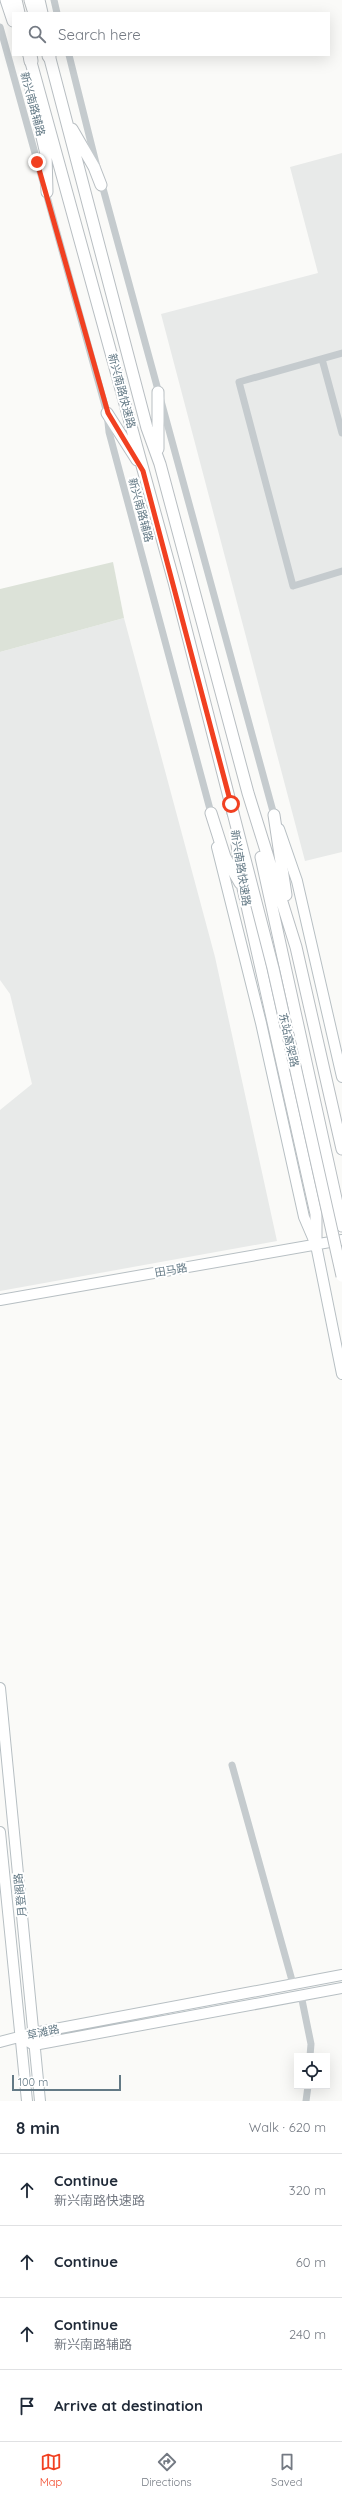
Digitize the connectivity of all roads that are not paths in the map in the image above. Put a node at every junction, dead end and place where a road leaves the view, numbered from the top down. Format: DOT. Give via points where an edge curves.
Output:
graph roads {
  1 [pos="6,0"];
  2 [pos="15,0"];
  3 [pos="31,0"];
  4 [pos="39,0"];
  5 [pos="54,0"];
  6 [pos="14,12"];
  7 [pos="35,12"];
  8 [pos="42,12"];
  9 [pos="58,12"];
  10 [pos="12,13"];
  11 [pos="0,27"];
  12 [pos="28,56"];
  13 [pos="49,56"];
  14 [pos="68,56"];
  15 [pos="38,86"];
  16 [pos="66,120"];
  17 [pos="43,136"];
  18 [pos="101,185"];
  19 [pos="47,192"];
  20 [pos="342,353"];
  21 [pos="322,359"];
  22 [pos="158,392"];
  23 [pos="108,413"];
  24 [pos="341,423"];
  25 [pos="342,433"];
  26 [pos="160,464"];
  27 [pos="143,471"];
  28 [pos="342,571"];
  29 [pos="248,793"];
  30 [pos="231,804"];
  31 [pos="211,813"];
  32 [pos="274,815"];
  33 [pos="243,888"];
  34 [pos="296,947"];
  35 [pos="342,1077"];
  36 [pos="342,1149"];
  37 [pos="342,1226"];
  38 [pos="342,1240"];
  39 [pos="316,1245"];
  40 [pos="342,1276"];
  41 [pos="0,1300"];
  42 [pos="342,1374"];
  43 [pos="0,1688"];
  44 [pos="232,1765"];
  45 [pos="0,1832"];
  46 [pos="342,1975"];
  47 [pos="294,1984"];
  48 [pos="342,1988"];
  49 [pos="301,1996"];
  50 [pos="34,2033"];
  51 [pos="20,2037"];
  52 [pos="0,2042"];
  53 [pos="34,2044"];
  54 [pos="310,2053"];
  55 [pos="308,2089"];
  56 [pos="27,2101"];
  57 [pos="40,2101"];
  58 [pos="306,2101"];
  1 -- 10 [label="main road"];
  2 -- 6 [label="highway"];
  3 -- 7 [label="highway"];
  4 -- 8 [label="main road"];
  5 -- 9 [label="street"];
  11 -- 19 [label="street, 新兴南路辅路"];
  12 -- 15 [label="main road, 新兴南路快速路"];
  12 -- 17 [label="main road"];
  13 -- 16 [label="main road, 新兴南路快速路"];
  14 -- 18 [label="street"];
  15 -- 17 [label="main road"];
  15 -- 27 [label="main road, 新兴南路快速路"];
  16 -- 18 [label="main road" via="87,153"];
  16 -- 26 [label="main road, 新兴南路快速路" via="147,428"];
  17 -- 19 [label="main road"];
  18 -- 22 [label="street"];
  19 -- 23 [label="street, 新兴南路辅路"];
  20 -- 21 [label="street"];
  21 -- 24 [label="street"];
  21 -- 28 [label="street" via="239,382 293,586"];
  22 -- 26 [label="main road"];
  22 -- 32 [label="street"];
  23 -- 27 [label="main road"];
  23 -- 31 [label="street, 新兴南路辅路" via="109,432"];
  24 -- 25 [label="street"];
  26 -- 29 [label="main road, 新兴南路快速路"];
  27 -- 30 [label="main road, 新兴南路快速路"];
  29 -- 34 [label="main road, 新兴南路快速路"];
  29 -- 37 [label="main road, 东站高架路"];
  30 -- 33 [label="main road, 新兴南路快速路"];
  30 -- 40 [label="main road, 东站高架路, bridge" via="273,968"];
  31 -- 33 [label="main road" via="225,857"];
  31 -- 39 [label="main road" via="304,1217"];
  32 -- 34 [label="main road"];
  32 -- 35 [label="main road" via="297,881"];
  33 -- 39 [label="main road, 新兴南路快速路" via="316,1214"];
  34 -- 36 [label="main road, 新兴南路快速路"];
  38 -- 39 [label="main road, 田马路"];
  39 -- 41 [label="main road, 田马路"];
  39 -- 42 [label="main road"];
  43 -- 50 [label="main road, 月登阁路"];
  44 -- 47 [label="street"];
  45 -- 51 [label="main road, 月登阁路"];
  46 -- 47 [label="main road, 草滩路"];
  47 -- 50 [label="main road, 草滩路"];
  48 -- 49 [label="main road, 草滩路"];
  49 -- 53 [label="main road, 草滩路"];
  49 -- 54 [label="street" via="311,2044"];
  50 -- 51 [label="main road, 草滩路"];
  50 -- 53 [label="main road, 月登阁路"];
  51 -- 52 [label="main road"];
  51 -- 53 [label="main road, 草滩路"];
  51 -- 56 [label="main road, 月登阁路"];
  53 -- 57 [label="main road, 月登阁路"];
  55 -- 58 [label="street"];
}
